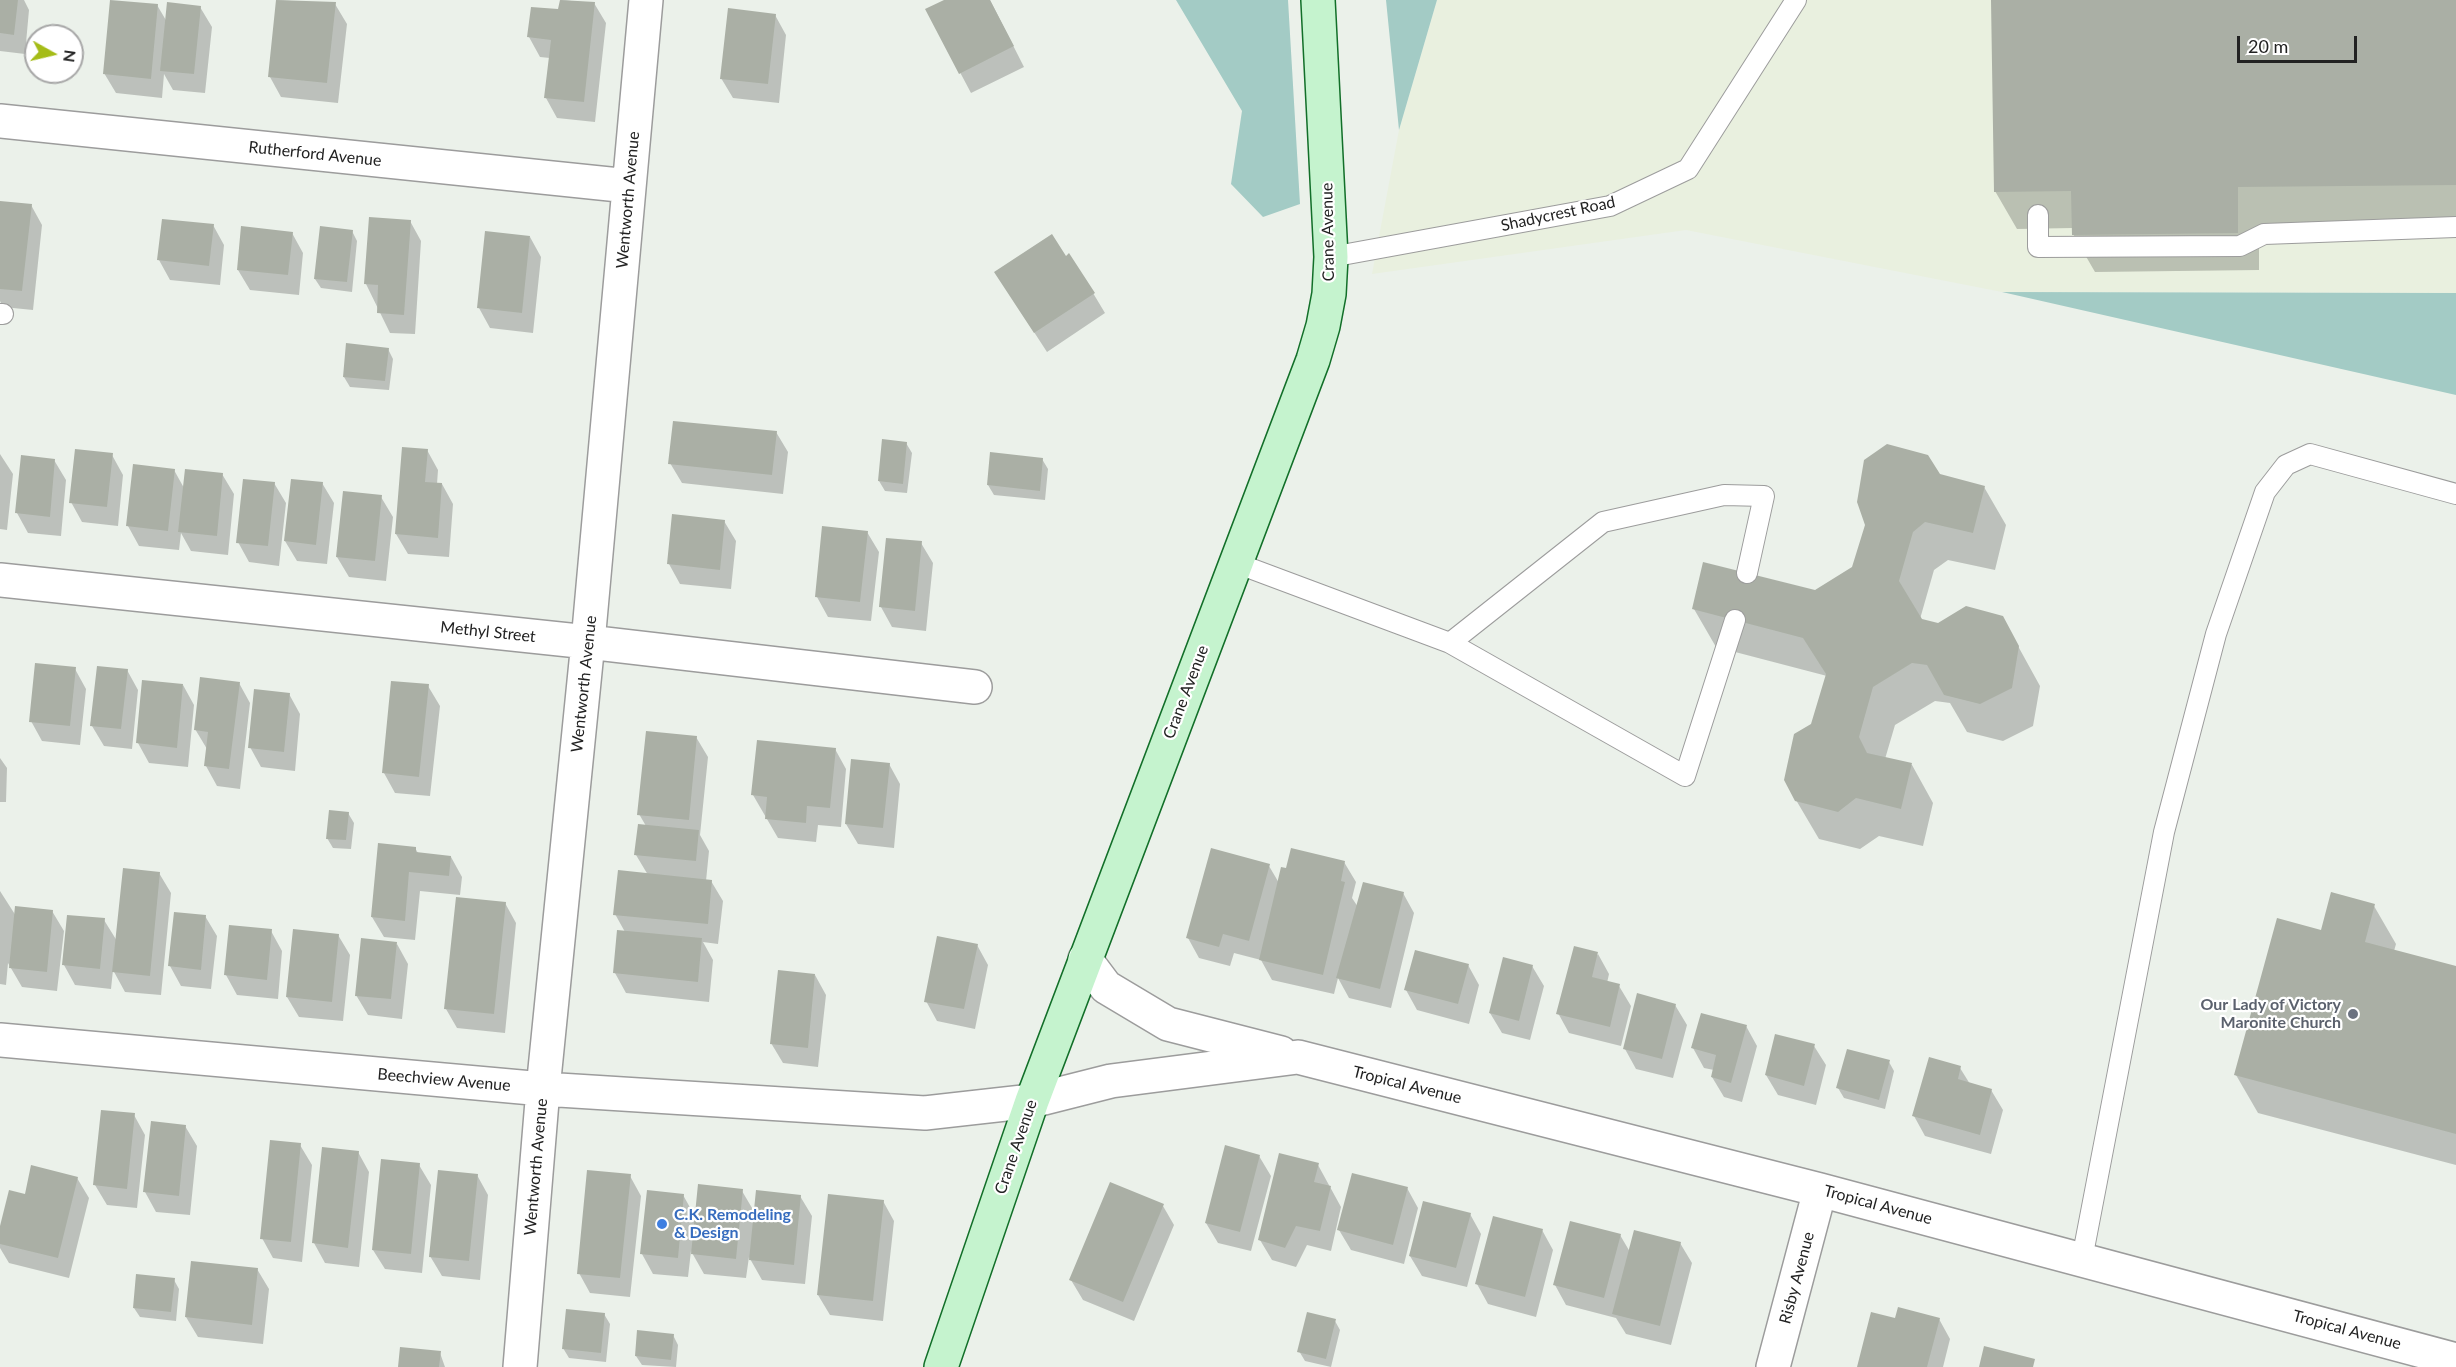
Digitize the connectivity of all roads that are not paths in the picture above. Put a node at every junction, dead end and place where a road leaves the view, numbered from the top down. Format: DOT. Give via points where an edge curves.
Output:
graph roads {
  1 [pos="646,0"];
  2 [pos="1318,0"];
  3 [pos="1796,0"];
  4 [pos="0,121"];
  5 [pos="629,186"];
  6 [pos="2038,215"];
  7 [pos="2456,227"];
  8 [pos="1331,257"];
  9 [pos="2456,494"];
  10 [pos="1236,562"];
  11 [pos="1747,573"];
  12 [pos="0,580"];
  13 [pos="1735,620"];
  14 [pos="588,642"];
  15 [pos="1450,643"];
  16 [pos="975,687"];
  17 [pos="1085,959"];
  18 [pos="0,1040"];
  19 [pos="1298,1057"];
  20 [pos="543,1089"];
  21 [pos="1032,1101"];
  22 [pos="1820,1190"];
  23 [pos="2082,1259"];
  24 [pos="2456,1360"];
  25 [pos="520,1367"];
  26 [pos="940,1367"];
  27 [pos="1773,1367"];
  1 -- 5 [label="street, Wentworth Avenue"];
  2 -- 8 [label="street, Crane Avenue"];
  3 -- 8 [label="lane, Shadycrest Road" via="1688,169 1610,206"];
  4 -- 5 [label="street, Rutherford Avenue"];
  5 -- 14 [label="street, Wentworth Avenue"];
  6 -- 7 [label="lane" via="2038,247 2240,246 2264,234"];
  8 -- 10 [label="street, Crane Avenue" via="1329,294 1313,360"];
  9 -- 23 [label="lane" via="2310,454 2286,465 2265,492 2216,634 2164,832"];
  10 -- 15 [label="lane"];
  10 -- 17 [label="street, Crane Avenue"];
  11 -- 15 [label="lane" via="1764,495 1724,495 1603,522"];
  12 -- 14 [label="street, Methyl Street"];
  13 -- 15 [label="lane" via="1685,776"];
  14 -- 16 [label="street, Methyl Street"];
  14 -- 20 [label="street, Wentworth Avenue"];
  17 -- 19 [label="street, Tropical Avenue" via="1106,987 1168,1024"];
  17 -- 21 [label="street, Crane Avenue"];
  18 -- 20 [label="street, Beechview Avenue"];
  19 -- 21 [label="street, Tropical Avenue" via="1112,1081"];
  19 -- 22 [label="street, Tropical Avenue"];
  20 -- 21 [label="street, Beechview Avenue" via="925,1113"];
  20 -- 25 [label="street, Wentworth Avenue"];
  21 -- 26 [label="street, Crane Avenue"];
  22 -- 23 [label="street, Tropical Avenue"];
  22 -- 27 [label="street, Risby Avenue"];
  23 -- 24 [label="street, Tropical Avenue"];
}
